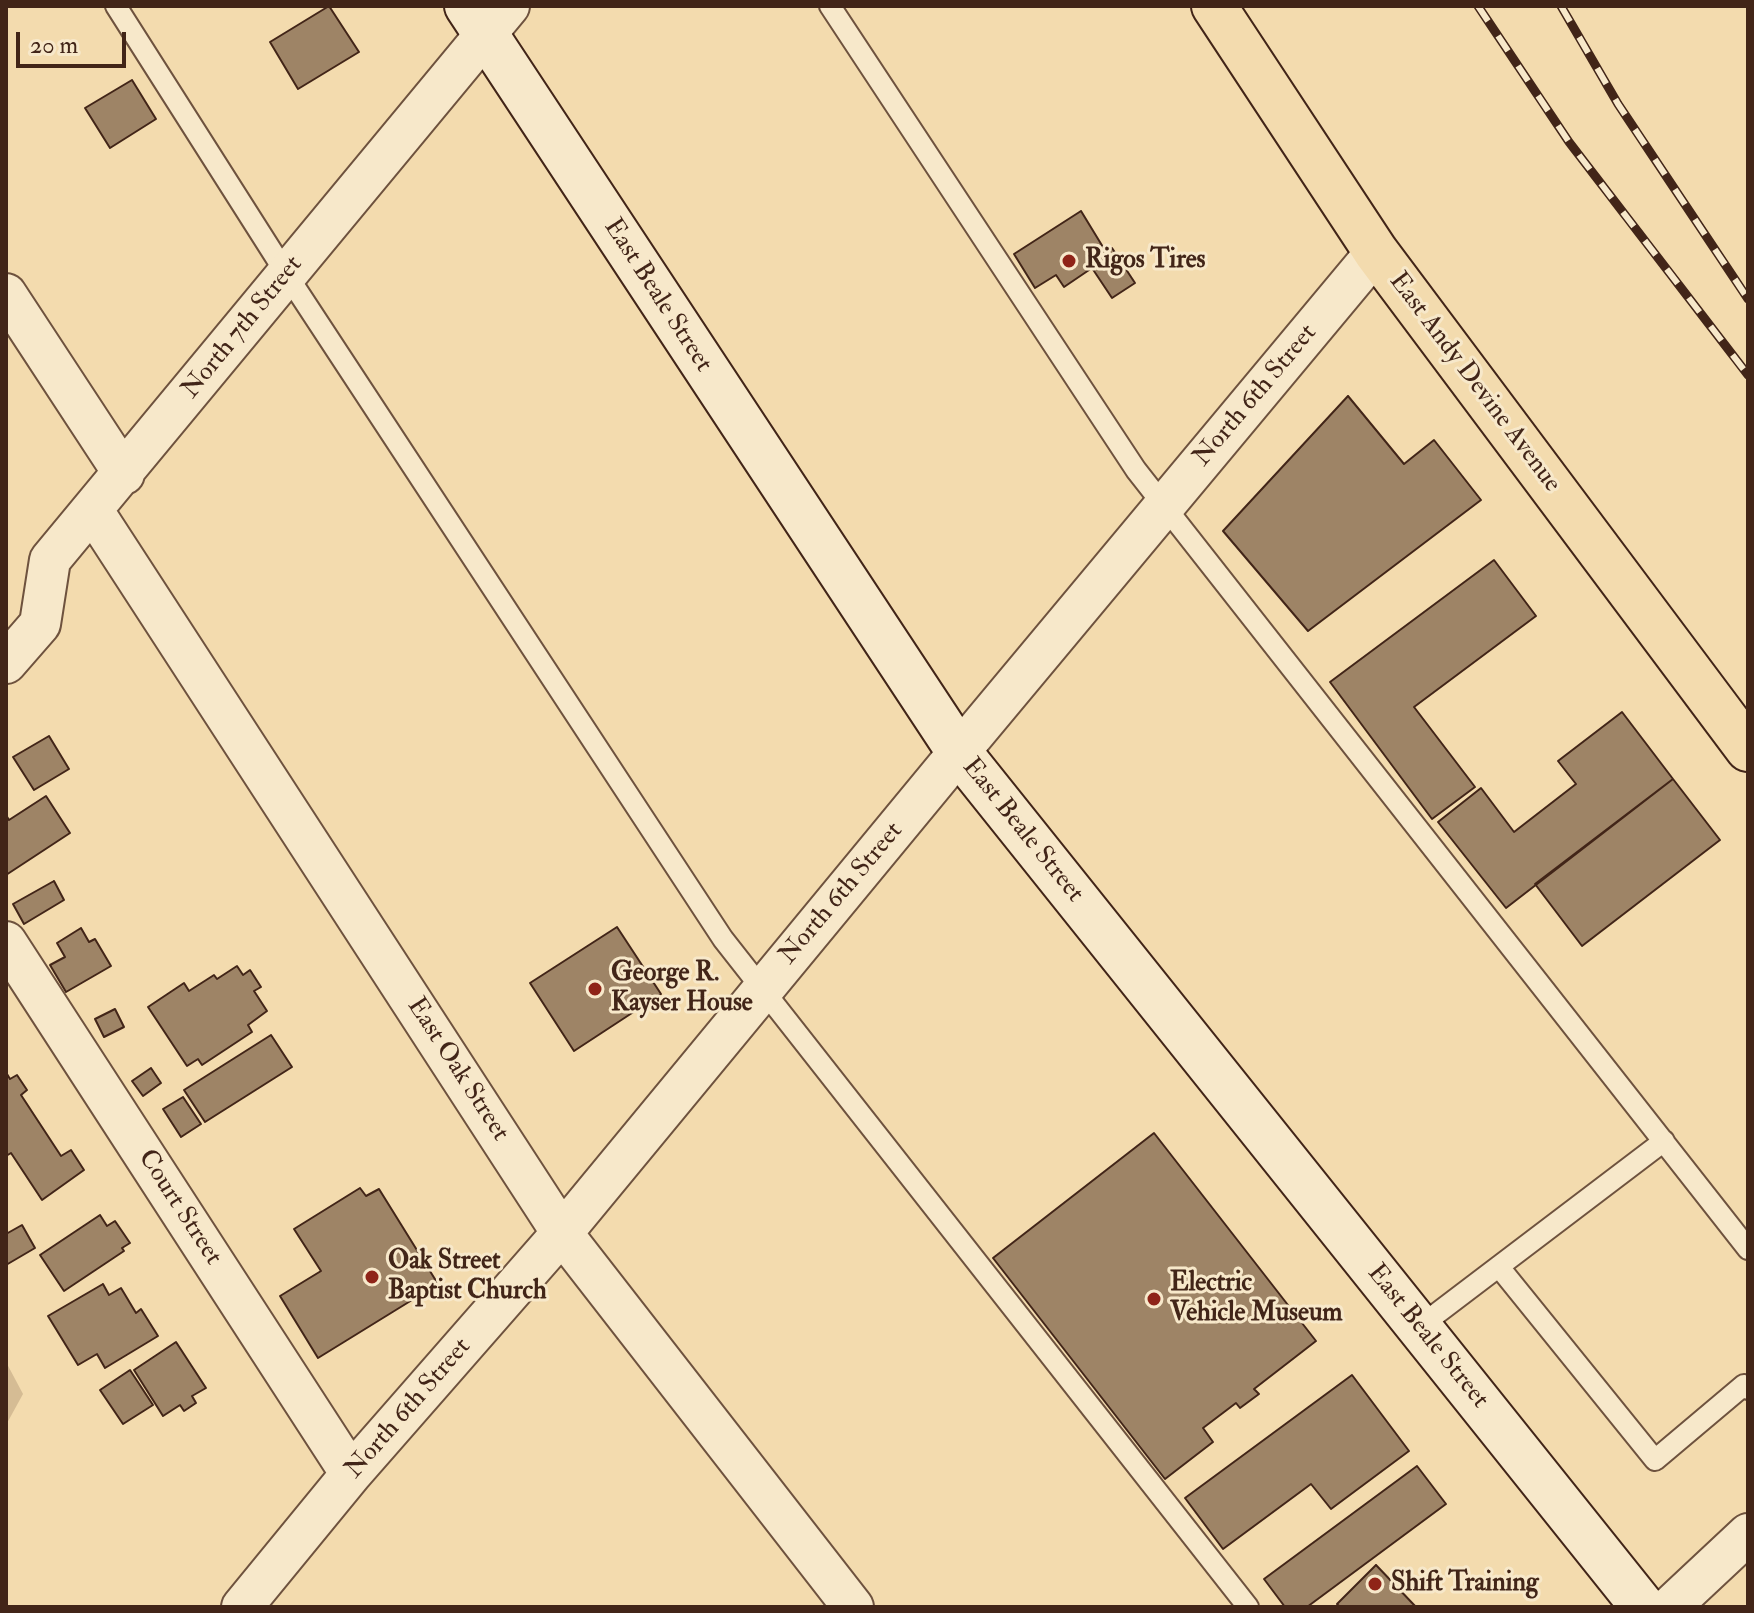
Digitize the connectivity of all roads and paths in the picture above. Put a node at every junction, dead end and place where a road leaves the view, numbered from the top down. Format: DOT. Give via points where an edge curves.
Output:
graph roads {
  1 [pos="116,6"];
  2 [pos="830,6"];
  3 [pos="1214,6"];
  4 [pos="487,16"];
  5 [pos="1376,252"];
  6 [pos="287,275"];
  7 [pos="6,294"];
  8 [pos="124,474"];
  9 [pos="1165,505"];
  10 [pos="93,511"];
  11 [pos="6,663"];
  12 [pos="1748,749"];
  13 [pos="959,752"];
  14 [pos="6,942"];
  15 [pos="763,990"];
  16 [pos="1664,1141"];
  17 [pos="562,1233"];
  18 [pos="1748,1249"];
  19 [pos="1499,1267"];
  20 [pos="1419,1327"];
  21 [pos="1748,1389"];
  22 [pos="351,1474"];
  23 [pos="1748,1534"];
  24 [pos="242,1607"];
  25 [pos="853,1607"];
  26 [pos="1248,1607"];
  27 [pos="1643,1607"];
  28 [pos="1670,1607"];
  1 -- 6 [label="lane"];
  2 -- 9 [label="lane" via="1136,470"];
  3 -- 5 [label="main road, East Andy Devine Avenue"];
  4 -- 6 [label="street, North 7th Street"];
  4 -- 13 [label="main road, East Beale Street"];
  5 -- 9 [label="street, North 6th Street"];
  5 -- 12 [label="main road, East Andy Devine Avenue"];
  6 -- 8 [label="street, North 7th Street"];
  6 -- 15 [label="lane" via="723,939"];
  7 -- 8 [label="street"];
  8 -- 10 [label="street, North 7th Street"];
  9 -- 13 [label="street, North 6th Street"];
  9 -- 16 [label="lane"];
  10 -- 11 [label="street, North 7th Street" via="50,560 40,624"];
  10 -- 17 [label="street, East Oak Street"];
  13 -- 15 [label="street, North 6th Street"];
  13 -- 20 [label="main road, East Beale Street"];
  14 -- 22 [label="street, Court Street"];
  15 -- 17 [label="street, North 6th Street"];
  15 -- 26 [label="lane"];
  16 -- 18 [label="lane"];
  16 -- 19 [label="lane"];
  17 -- 22 [label="street, North 6th Street"];
  17 -- 25 [label="street, East Oak Street"];
  19 -- 20 [label="lane"];
  19 -- 21 [label="lane" via="1655,1460 1744,1385"];
  20 -- 27 [label="main road, East Beale Street"];
  22 -- 24 [label="street, North 6th Street"];
  23 -- 28 [label="street"];
}
